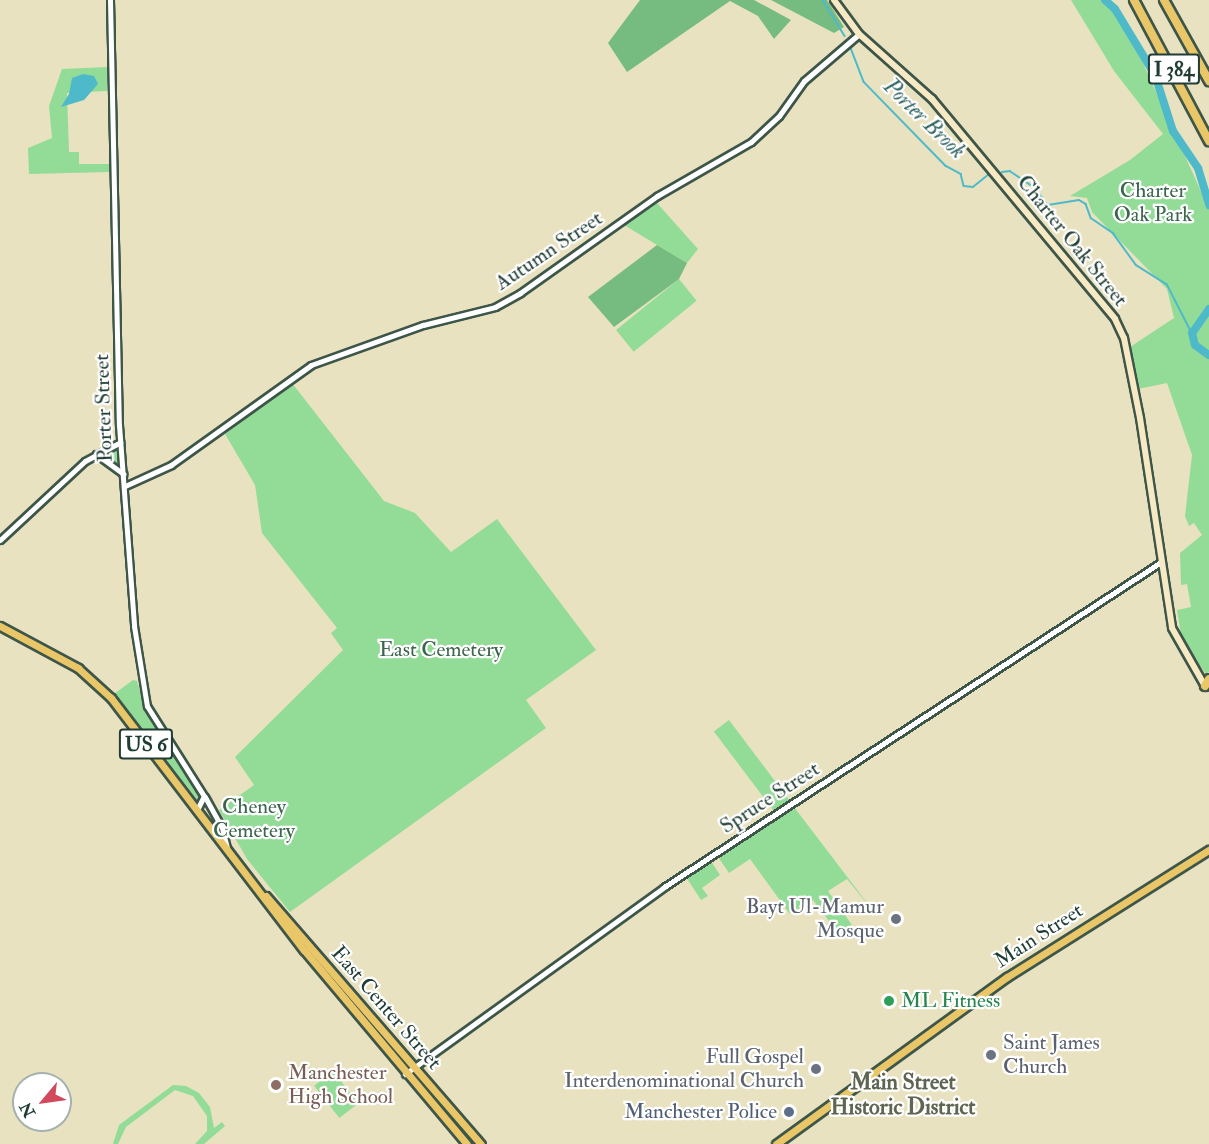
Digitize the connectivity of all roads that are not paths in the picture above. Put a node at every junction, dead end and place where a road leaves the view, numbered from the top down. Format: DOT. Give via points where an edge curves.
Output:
graph roads {
  1 [pos="110,0"];
  2 [pos="834,0"];
  3 [pos="1134,0"];
  4 [pos="1164,0"];
  5 [pos="859,34"];
  6 [pos="1209,81"];
  7 [pos="1209,141"];
  8 [pos="120,442"];
  9 [pos="96,454"];
  10 [pos="124,474"];
  11 [pos="125,486"];
  12 [pos="0,540"];
  13 [pos="1161,562"];
  14 [pos="0,626"];
  15 [pos="1208,686"];
  16 [pos="204,796"];
  17 [pos="197,810"];
  18 [pos="228,850"];
  19 [pos="1209,850"];
  20 [pos="264,895"];
  21 [pos="415,1066"];
  22 [pos="405,1074"];
  23 [pos="467,1144"];
  24 [pos="481,1144"];
  25 [pos="776,1144"];
  1 -- 8 [label="street, Porter Street"];
  2 -- 5 [label="main road, Charter Oak Street"];
  3 -- 7 [label="highway, I 384"];
  4 -- 6 [label="highway, I 384"];
  5 -- 11 [label="street, Autumn Street" via="804,81 779,116 751,142 659,195 520,293 495,307 423,326 311,365 171,465"];
  5 -- 13 [label="main road, Charter Oak Street" via="932,99 1115,320 1124,338 1133,384"];
  8 -- 9 [label="street"];
  8 -- 10 [label="street, Porter Street"];
  9 -- 10 [label="street"];
  9 -- 12 [label="street"];
  10 -- 11 [label="street, Porter Street"];
  11 -- 16 [label="street, Porter Street" via="134,626 144,697"];
  13 -- 15 [label="main road, Charter Oak Street" via="1173,631"];
  13 -- 21 [label="street, Spruce Street" via="664,887"];
  14 -- 17 [label="main road, East Center Street / US 6" via="45,648 98,684"];
  16 -- 17 [label="street"];
  16 -- 18 [label="street, Porter Street" via="222,828"];
  17 -- 18 [label="main road, East Center Street / US 6"];
  18 -- 20 [label="main road, East Center Street / US 6"];
  19 -- 25 [label="main road, Main Street" via="1007,976"];
  20 -- 21 [label="main road, East Center Street / US 6"];
  20 -- 22 [label="main road, East Center Street / US 6"];
  21 -- 22 [label="street, Spruce Street"];
  21 -- 24 [label="main road, East Center Street / US 6"];
  22 -- 23 [label="main road, East Center Street / US 6"];
}
